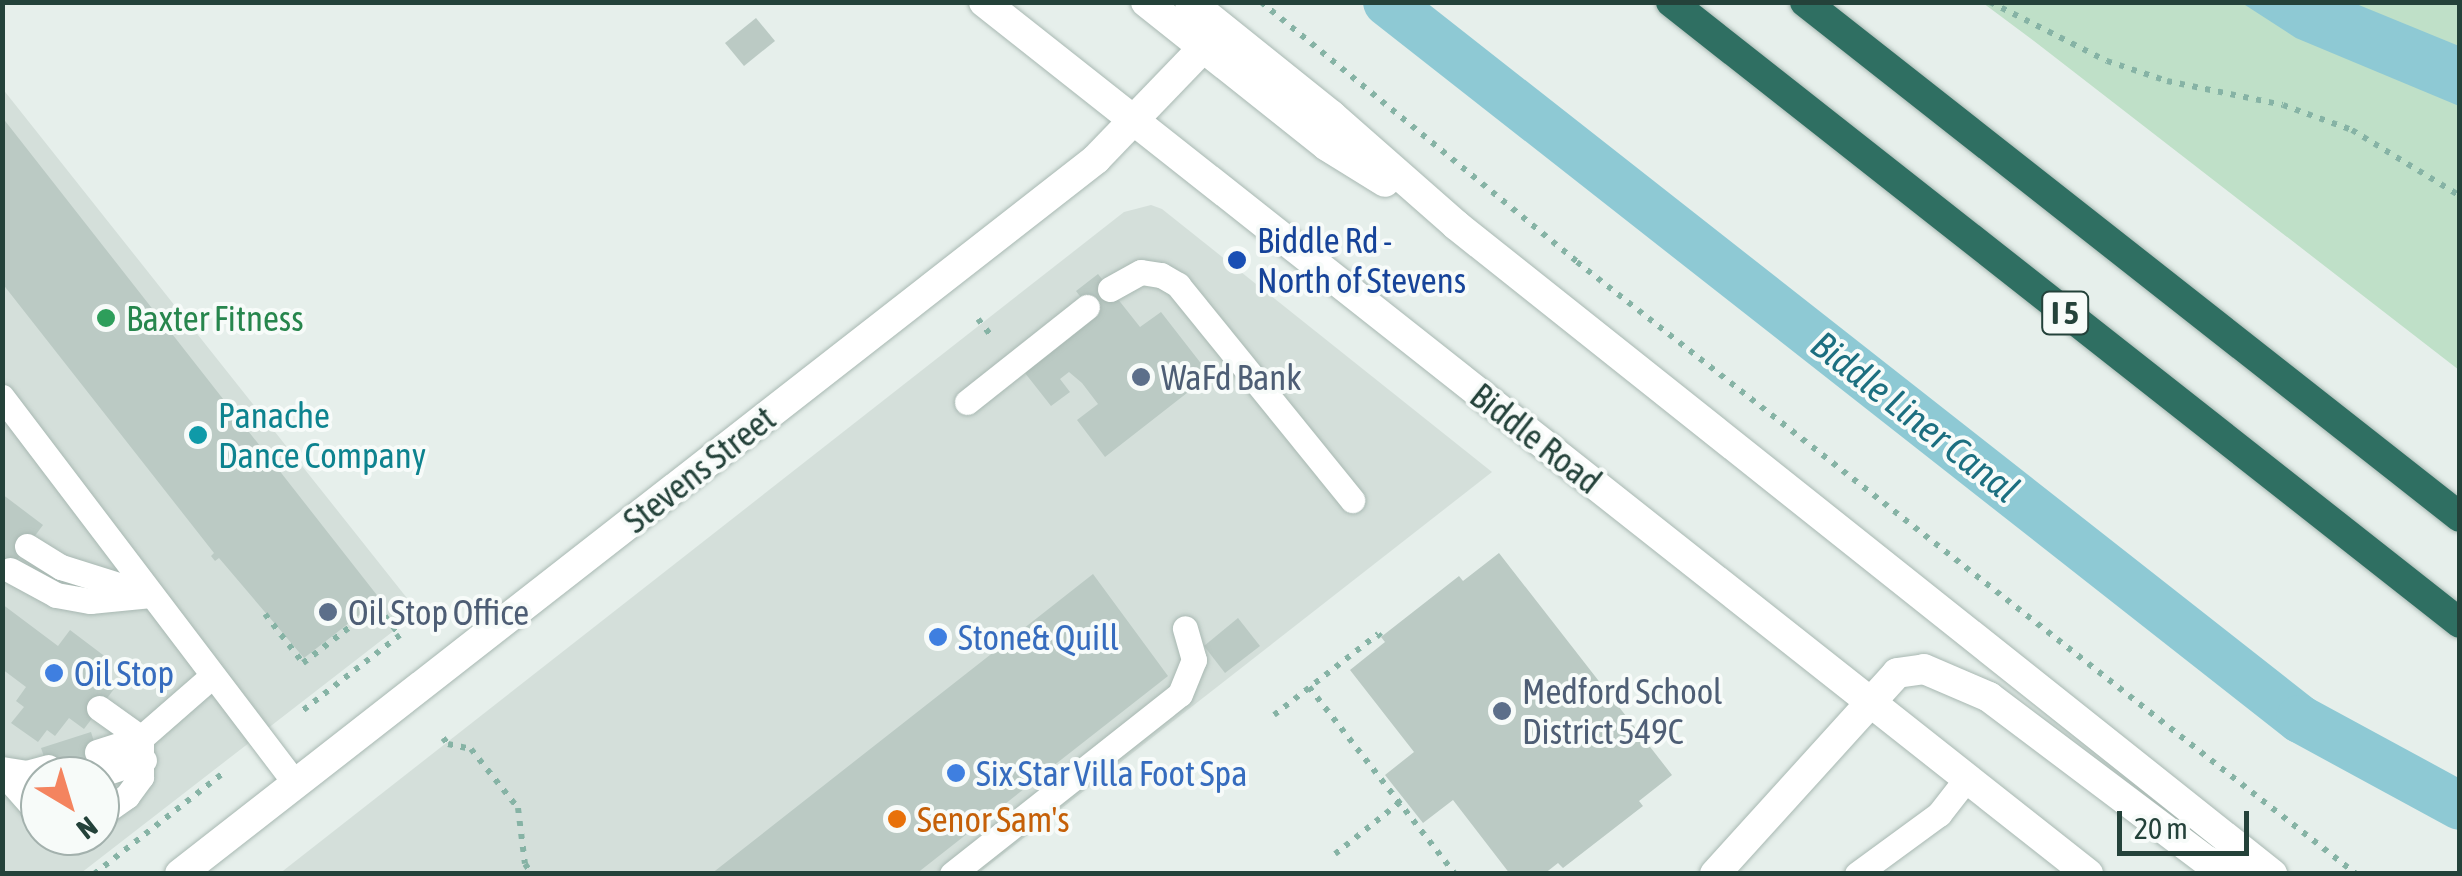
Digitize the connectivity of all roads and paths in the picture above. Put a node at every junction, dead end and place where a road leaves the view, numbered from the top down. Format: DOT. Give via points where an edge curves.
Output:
graph roads {
  1 [pos="984,2"];
  2 [pos="1146,2"];
  3 [pos="1190,2"];
  4 [pos="1261,2"];
  5 [pos="1672,2"];
  6 [pos="1806,2"];
  7 [pos="1990,2"];
  8 [pos="1202,48"];
  9 [pos="1136,122"];
  10 [pos="2460,196"];
  11 [pos="1456,226"];
  12 [pos="1110,289"];
  13 [pos="1088,306"];
  14 [pos="2,397"];
  15 [pos="966,402"];
  16 [pos="11,426"];
  17 [pos="1352,500"];
  18 [pos="2460,517"];
  19 [pos="27,546"];
  20 [pos="10,570"];
  21 [pos="151,595"];
  22 [pos="265,614"];
  23 [pos="2460,623"];
  24 [pos="1185,628"];
  25 [pos="1381,637"];
  26 [pos="211,677"];
  27 [pos="1310,687"];
  28 [pos="1869,702"];
  29 [pos="100,708"];
  30 [pos="298,714"];
  31 [pos="1274,715"];
  32 [pos="442,738"];
  33 [pos="143,749"];
  34 [pos="120,756"];
  35 [pos="226,771"];
  36 [pos="1966,778"];
  37 [pos="295,783"];
  38 [pos="120,801"];
  39 [pos="1402,801"];
  40 [pos="1335,854"];
  41 [pos="94,874"];
  42 [pos="180,874"];
  43 [pos="532,874"];
  44 [pos="952,874"];
  45 [pos="1455,874"];
  46 [pos="1716,874"];
  47 [pos="1857,874"];
  48 [pos="2088,874"];
  49 [pos="2239,874"];
  50 [pos="2272,874"];
  51 [pos="2356,874"];
  1 -- 9 [label="main road, Biddle Road"];
  2 -- 8 [label="main road"];
  3 -- 11 [label="main road"];
  4 -- 51 [label="path" via="1577,262"];
  5 -- 23 [label="highway, I 5"];
  6 -- 18 [label="highway, I 5"];
  7 -- 10 [label="path" via="2107,61 2283,105 2352,130"];
  8 -- 9 [label="main road, Stevens Street"];
  8 -- 11 [label="main road" via="1328,146"];
  9 -- 28 [label="main road, Biddle Road"];
  9 -- 37 [label="main road, Stevens Street"];
  11 -- 50 [label="main road"];
  12 -- 17 [label="lane" via="1141,272 1178,285"];
  13 -- 15 [label="lane"];
  14 -- 16 [label="lane"];
  16 -- 21 [label="lane"];
  19 -- 21 [label="lane" via="60,567"];
  20 -- 21 [label="lane" via="56,595 90,601"];
  21 -- 26 [label="lane"];
  22 -- 30 [label="path" via="303,663 377,606 400,635"];
  24 -- 44 [label="lane" via="1194,660 1180,694"];
  25 -- 27 [label="path"];
  26 -- 33 [label="lane"];
  26 -- 37 [label="lane"];
  27 -- 31 [label="path"];
  27 -- 39 [label="path"];
  28 -- 36 [label="main road, Biddle Road"];
  28 -- 46 [label="main road"];
  28 -- 49 [label="main road" via="1897,673 1924,669 1989,697 2207,861"];
  29 -- 33 [label="lane"];
  32 -- 43 [label="path" via="471,749 518,808"];
  33 -- 34 [label="lane"];
  33 -- 38 [label="lane" via="141,777"];
  35 -- 41 [label="path"];
  36 -- 47 [label="lane" via="1939,814"];
  36 -- 48 [label="main road, Biddle Road"];
  37 -- 42 [label="main road, Stevens Street"];
  39 -- 40 [label="path"];
  39 -- 45 [label="path"];
}
